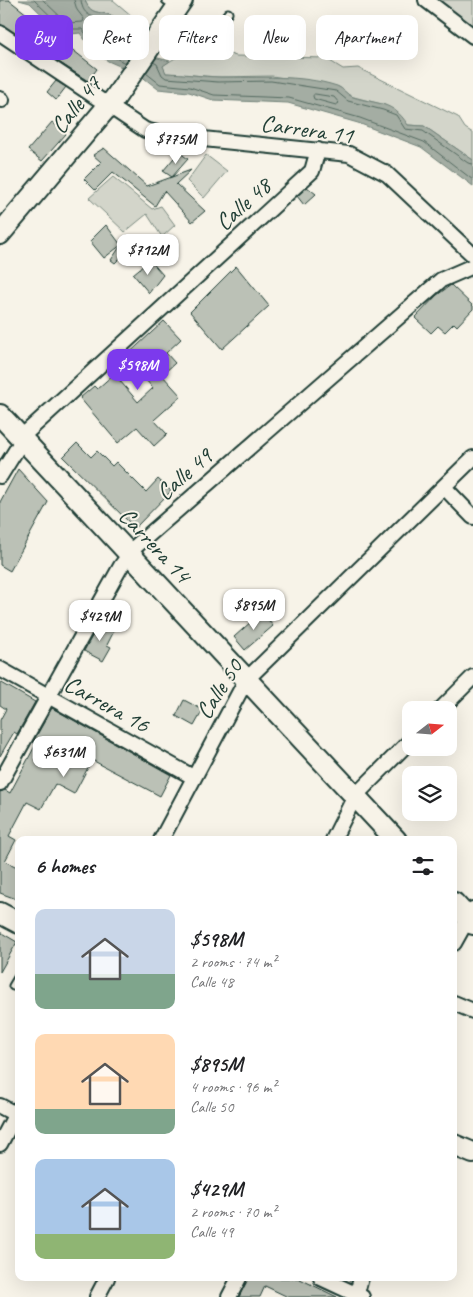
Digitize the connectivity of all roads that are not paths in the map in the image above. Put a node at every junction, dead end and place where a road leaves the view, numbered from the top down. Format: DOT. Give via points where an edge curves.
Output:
graph roads {
  1 [pos="426,0"];
  2 [pos="174,6"];
  3 [pos="228,14"];
  4 [pos="0,33"];
  5 [pos="473,36"];
  6 [pos="111,102"];
  7 [pos="318,150"];
  8 [pos="0,234"];
  9 [pos="473,255"];
  10 [pos="473,266"];
  11 [pos="0,415"];
  12 [pos="22,438"];
  13 [pos="473,458"];
  14 [pos="0,476"];
  15 [pos="445,488"];
  16 [pos="473,517"];
  17 [pos="129,554"];
  18 [pos="0,669"];
  19 [pos="473,677"];
  20 [pos="246,680"];
  21 [pos="47,696"];
  22 [pos="449,701"];
  23 [pos="402,749"];
  24 [pos="193,777"];
  25 [pos="0,783"];
  26 [pos="356,796"];
  27 [pos="163,836"];
  28 [pos="335,836"];
  29 [pos="392,836"];
  30 [pos="0,913"];
  31 [pos="467,913"];
  32 [pos="15,921"];
  33 [pos="457,936"];
  34 [pos="15,983"];
  35 [pos="13,986"];
  36 [pos="457,1004"];
  37 [pos="473,1011"];
  38 [pos="0,1106"];
  39 [pos="15,1111"];
  40 [pos="15,1117"];
  41 [pos="0,1144"];
  42 [pos="457,1146"];
  43 [pos="473,1153"];
  44 [pos="105,1281"];
  45 [pos="238,1281"];
  46 [pos="327,1281"];
  47 [pos="360,1281"];
  48 [pos="358,1296"];
  49 [pos="97,1297"];
  50 [pos="230,1297"];
  1 -- 5 [label="street"];
  2 -- 3 [label="lane" via="210,30 216,29"];
  2 -- 6 [label="main road, Calle 47" via="151,46"];
  4 -- 6 [label="street, Carrera 11"];
  6 -- 7 [label="street, Carrera 11" via="145,130 164,135"];
  6 -- 8 [label="main road, Calle 47"];
  7 -- 9 [label="street, Carrera 11" via="349,154 387,174"];
  7 -- 12 [label="street, Calle 48" via="312,171"];
  10 -- 17 [label="street, Calle 49" via="441,280"];
  11 -- 12 [label="main road, Carrera 14"];
  12 -- 14 [label="street, Calle 48"];
  12 -- 17 [label="main road, Carrera 14"];
  13 -- 15 [label="street, Calle 50"];
  15 -- 16 [label="street"];
  15 -- 20 [label="street, Calle 50"];
  17 -- 20 [label="main road, Carrera 14"];
  17 -- 21 [label="street, Calle 49"];
  18 -- 21 [label="street, Carrera 16"];
  19 -- 22 [label="street"];
  20 -- 24 [label="street, Calle 50"];
  20 -- 26 [label="main road, Carrera 14"];
  21 -- 24 [label="street, Carrera 16"];
  21 -- 25 [label="street, Calle 49"];
  23 -- 26 [label="street"];
  24 -- 27 [label="street, Calle 50"];
  26 -- 28 [label="street"];
  26 -- 29 [label="main road, Carrera 14"];
  30 -- 32 [label="main road"];
  31 -- 33 [label="street"];
  34 -- 35 [label="lane"];
  36 -- 37 [label="street"];
  38 -- 39 [label="street"];
  40 -- 41 [label="street"];
  42 -- 43 [label="main road"];
  44 -- 49 [label="street"];
  45 -- 50 [label="street"];
  46 -- 48 [label="street"];
  47 -- 48 [label="street"];
}
